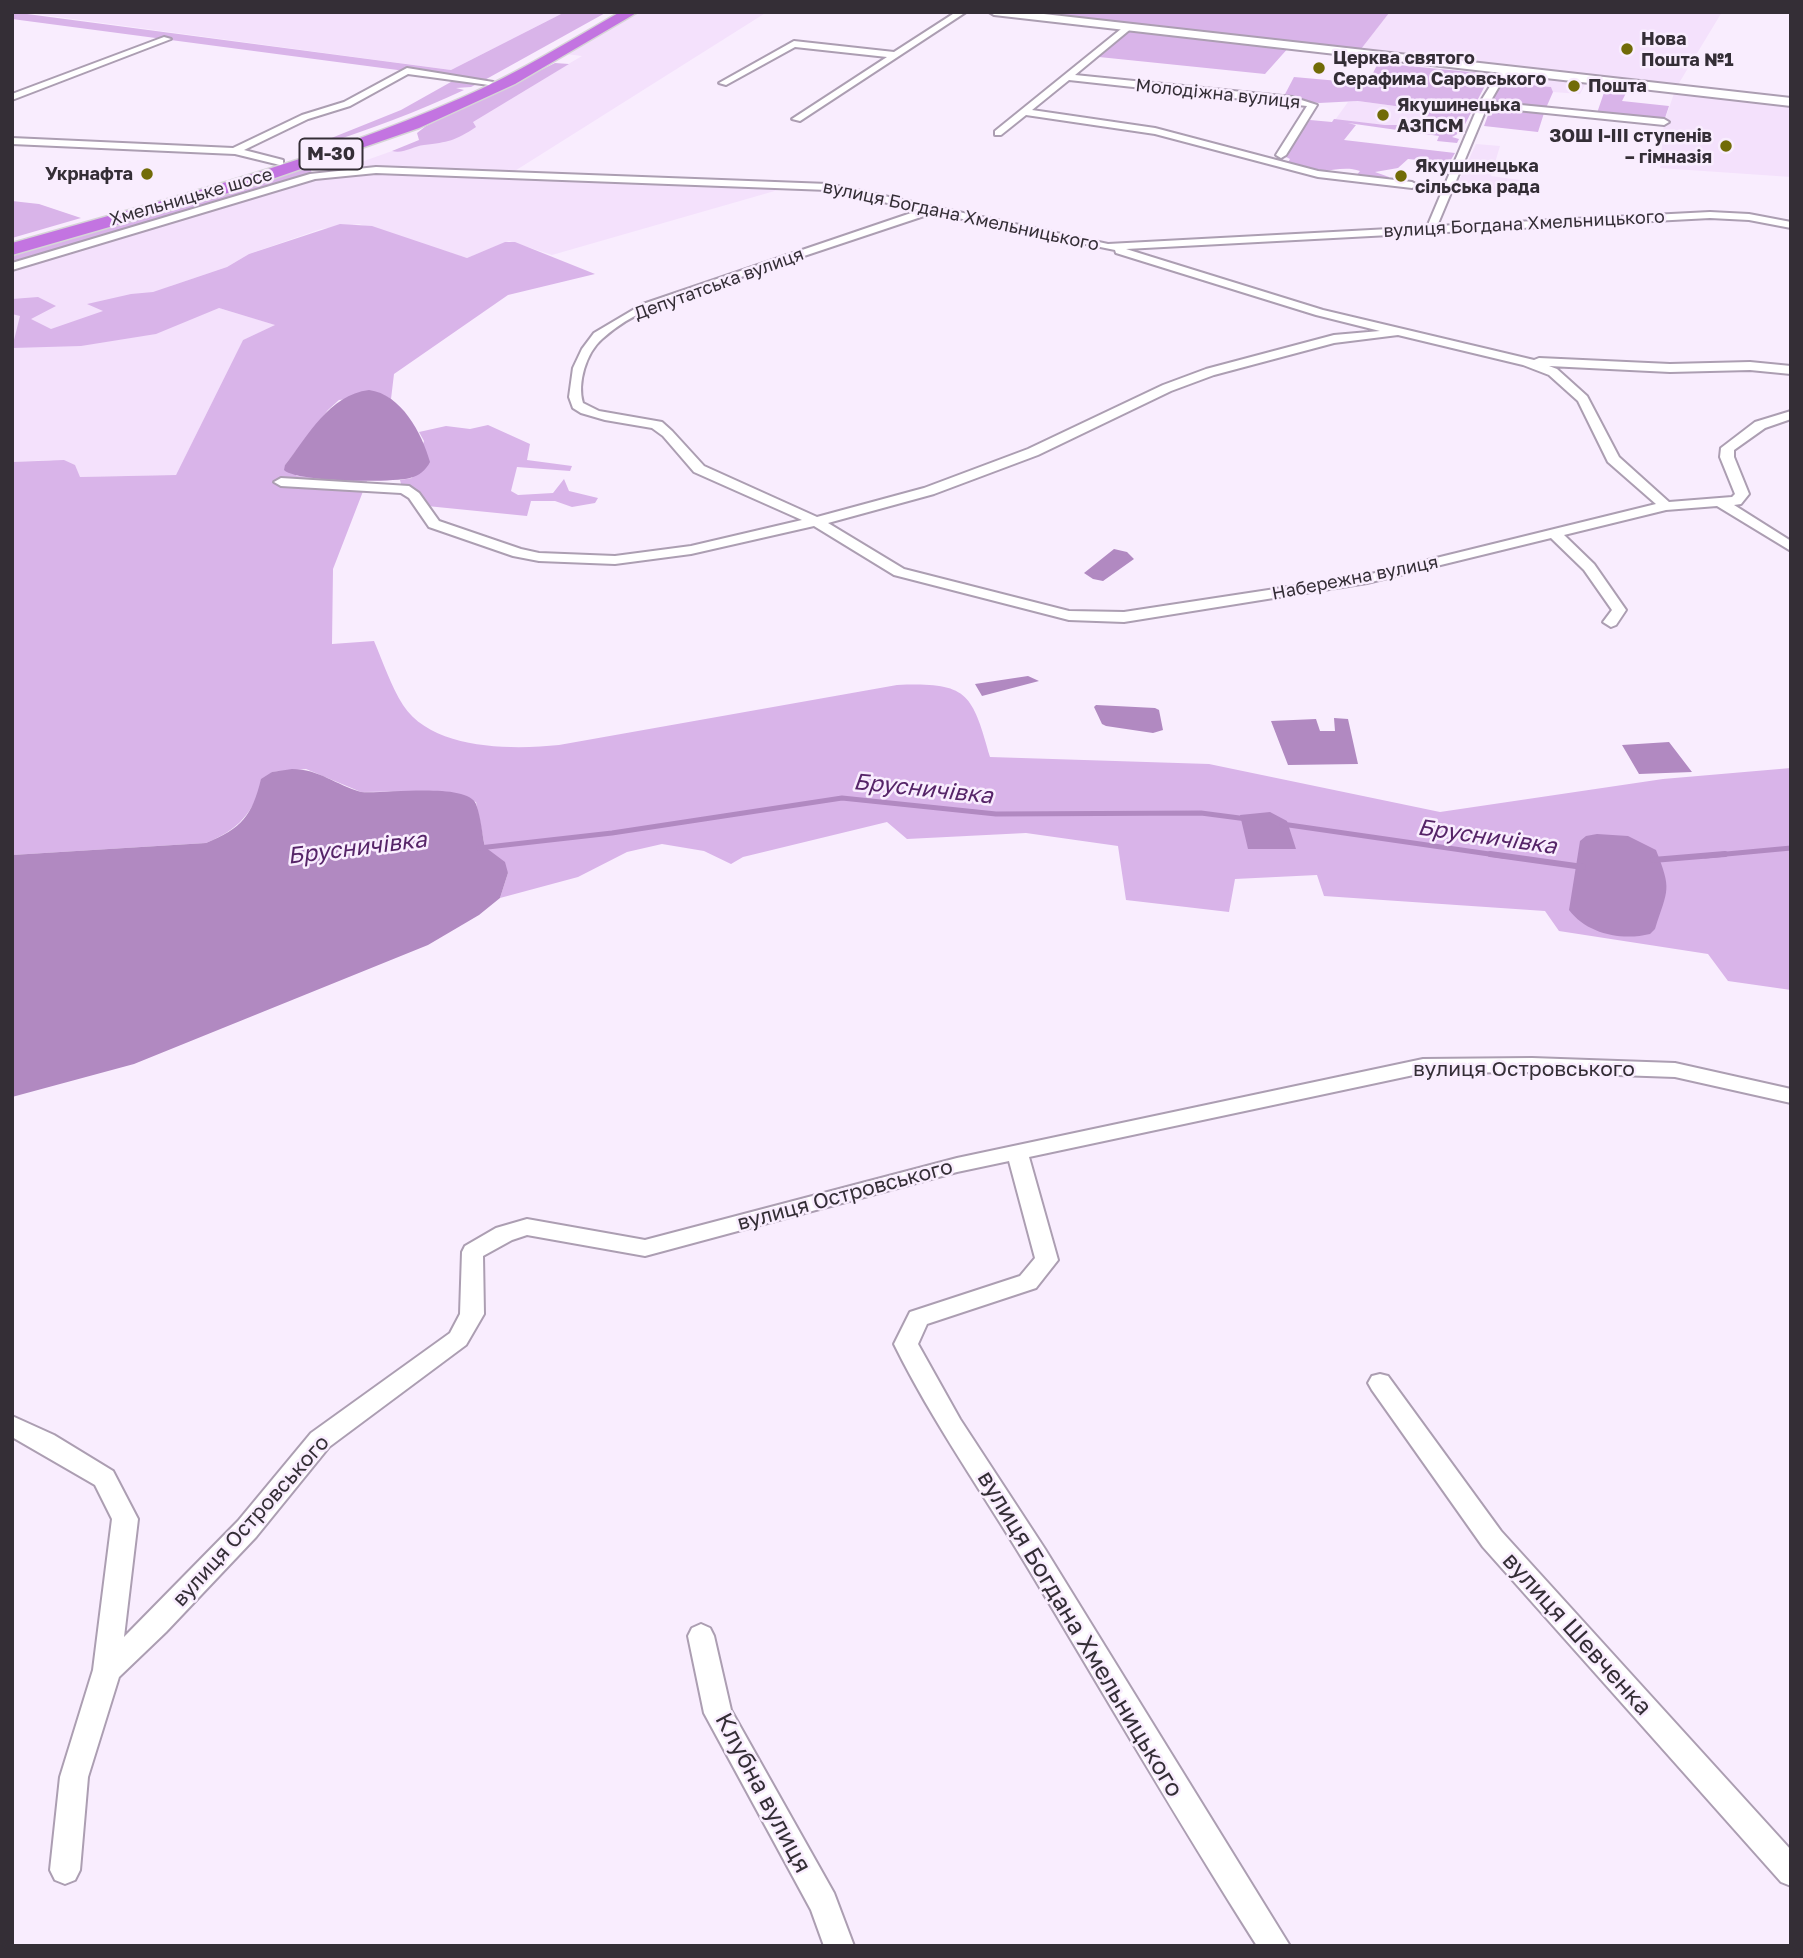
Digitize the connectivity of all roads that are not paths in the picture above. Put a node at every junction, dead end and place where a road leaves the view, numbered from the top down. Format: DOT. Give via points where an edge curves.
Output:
graph roads {
  1 [pos="614,12"];
  2 [pos="631,12"];
  3 [pos="962,12"];
  4 [pos="994,12"];
  5 [pos="1129,27"];
  6 [pos="167,39"];
  7 [pos="896,55"];
  8 [pos="1505,69"];
  9 [pos="1066,77"];
  10 [pos="489,82"];
  11 [pos="723,83"];
  12 [pos="12,97"];
  13 [pos="1791,102"];
  14 [pos="1483,104"];
  15 [pos="1025,111"];
  16 [pos="797,119"];
  17 [pos="1664,122"];
  18 [pos="998,134"];
  19 [pos="12,141"];
  20 [pos="235,151"];
  21 [pos="1281,155"];
  22 [pos="287,164"];
  23 [pos="1412,186"];
  24 [pos="934,209"];
  25 [pos="1791,225"];
  26 [pos="1431,229"];
  27 [pos="12,240"];
  28 [pos="1108,247"];
  29 [pos="12,249"];
  30 [pos="12,267"];
  31 [pos="1320,313"];
  32 [pos="1394,333"];
  33 [pos="1334,338"];
  34 [pos="1527,362"];
  35 [pos="1791,370"];
  36 [pos="1791,415"];
  37 [pos="281,482"];
  38 [pos="1721,503"];
  39 [pos="1666,506"];
  40 [pos="815,521"];
  41 [pos="1554,534"];
  42 [pos="1791,547"];
  43 [pos="1040,608"];
  44 [pos="1611,622"];
  45 [pos="1791,1096"];
  46 [pos="1017,1152"];
  47 [pos="1380,1383"];
  48 [pos="12,1426"];
  49 [pos="701,1636"];
  50 [pos="107,1670"];
  51 [pos="65,1870"];
  52 [pos="1791,1872"];
  53 [pos="839,1946"];
  54 [pos="1275,1946"];
  1 -- 10 [label="highway, Хмельницьке шосе / М-30"];
  2 -- 22 [label="highway, Хмельницьке шосе / М-30" via="468,101 400,129"];
  3 -- 7 [label="street"];
  4 -- 5 [label="street"];
  5 -- 8 [label="street"];
  5 -- 9 [label="street"];
  6 -- 12 [label="street"];
  7 -- 11 [label="street" via="794,44"];
  7 -- 16 [label="street"];
  8 -- 13 [label="street"];
  8 -- 14 [label="street"];
  9 -- 15 [label="street"];
  9 -- 21 [label="street, Молодіжна вулиця" via="1312,105"];
  10 -- 20 [label="street" via="407,71 347,104 305,117"];
  10 -- 22 [label="highway, Хмельницьке шосе / М-30"];
  14 -- 17 [label="street"];
  14 -- 26 [label="street"];
  15 -- 18 [label="street"];
  15 -- 23 [label="street" via="1155,131 1318,173"];
  19 -- 20 [label="street"];
  20 -- 22 [label="street"];
  22 -- 27 [label="highway, Хмельницьке шосе / М-30"];
  22 -- 29 [label="highway, Хмельницьке шосе / М-30"];
  24 -- 28 [label="street, вулиця Богдана Хмельницького"];
  24 -- 30 [label="street, вулиця Богдана Хмельницького" via="813,185 340,172"];
  24 -- 40 [label="street, Депутатська вулиця" via="661,301 604,332 583,358 575,398 581,408 662,428 699,469"];
  25 -- 26 [label="street, вулиця Богдана Хмельницького" via="1710,215"];
  26 -- 28 [label="street, вулиця Богдана Хмельницького"];
  28 -- 31 [label="street"];
  31 -- 32 [label="street"];
  31 -- 33 [label="street"];
  32 -- 33 [label="street"];
  32 -- 34 [label="street"];
  33 -- 40 [label="street" via="1189,380 1059,441 929,491"];
  34 -- 35 [label="street"];
  34 -- 39 [label="street" via="1559,376 1583,399 1613,459"];
  36 -- 38 [label="street" via="1760,425 1731,444 1727,457 1742,494 1736,501"];
  37 -- 40 [label="street" via="404,489 416,497 425,518 434,524 518,553 548,558 614,560 659,555"];
  38 -- 39 [label="street, Набережна вулиця"];
  38 -- 42 [label="street"];
  39 -- 41 [label="street, Набережна вулиця"];
  40 -- 43 [label="street, Депутатська вулиця" via="899,572"];
  41 -- 43 [label="street, Набережна вулиця" via="1367,579 1124,617 1082,617"];
  41 -- 44 [label="street" via="1589,567 1619,610"];
  45 -- 46 [label="street, вулиця Островського" via="1675,1070 1423,1066"];
  46 -- 50 [label="street, вулиця Островського" via="645,1248 527,1227 504,1234 473,1252 469,1265 472,1317 458,1339 320,1440 247,1529"];
  46 -- 54 [label="street, вулиця Богдана Хмельницького" via="1047,1260 1028,1282 918,1318 906,1344 923,1380"];
  47 -- 52 [label="street, вулиця Шевченка" via="1492,1539"];
  48 -- 50 [label="street" via="104,1478 125,1519"];
  49 -- 53 [label="street, Клубна вулиця" via="718,1713 823,1903"];
  50 -- 51 [label="street" via="74,1777"];
}
